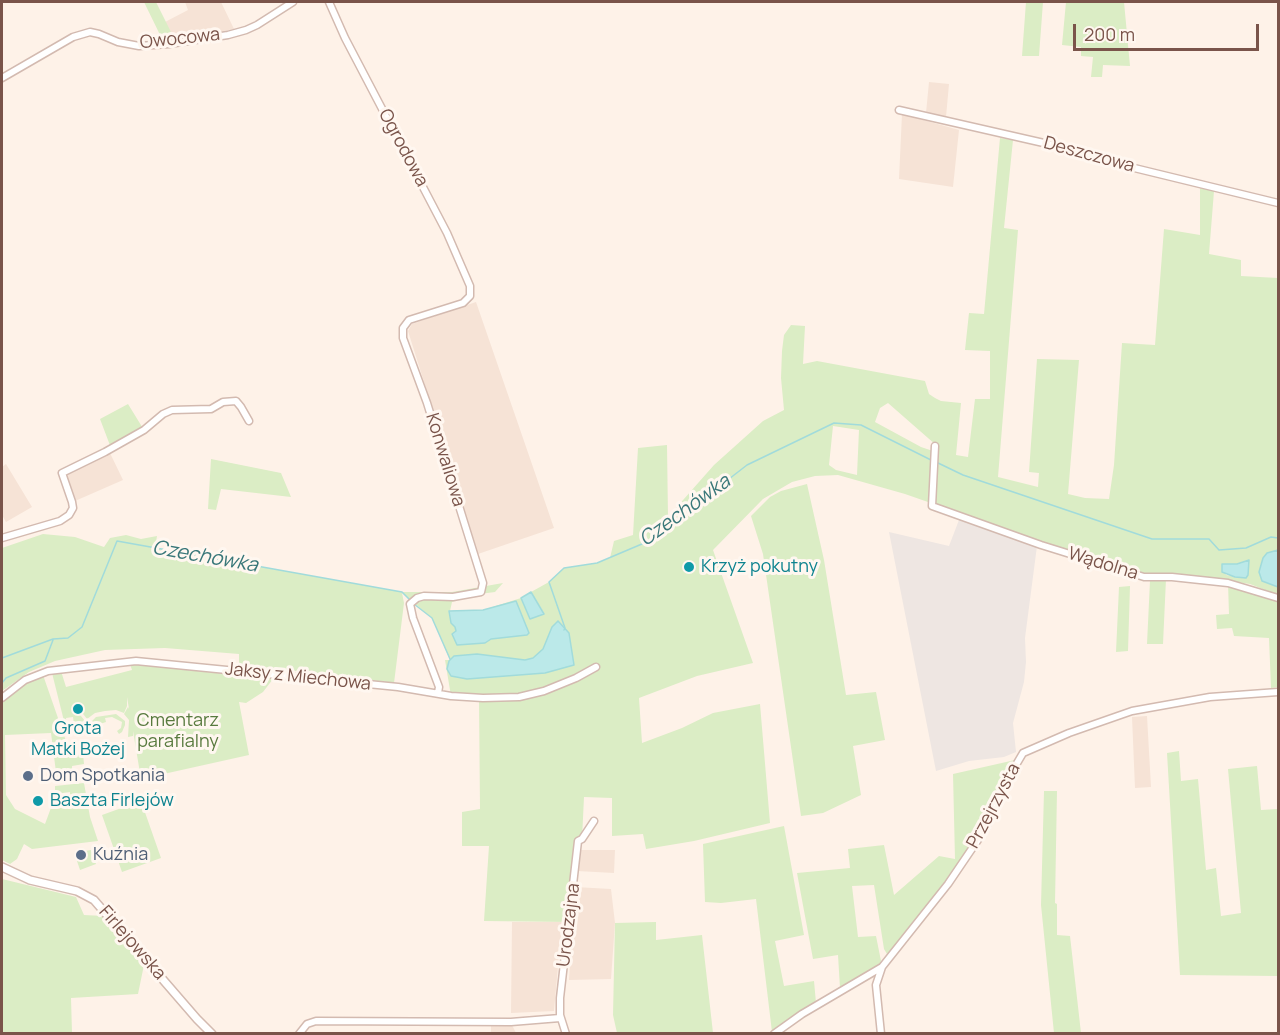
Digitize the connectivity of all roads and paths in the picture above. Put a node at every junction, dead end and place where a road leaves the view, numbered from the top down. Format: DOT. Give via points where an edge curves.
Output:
graph roads {
  1 [pos="293,2"];
  2 [pos="329,2"];
  3 [pos="2,78"];
  4 [pos="898,110"];
  5 [pos="1278,203"];
  6 [pos="403,328"];
  7 [pos="249,421"];
  8 [pos="934,446"];
  9 [pos="2,538"];
  10 [pos="1278,598"];
  11 [pos="596,667"];
  12 [pos="1278,692"];
  13 [pos="438,693"];
  14 [pos="2,698"];
  15 [pos="594,821"];
  16 [pos="2,867"];
  17 [pos="882,967"];
  18 [pos="560,1018"];
  19 [pos="212,1034"];
  20 [pos="299,1034"];
  21 [pos="566,1034"];
  22 [pos="774,1034"];
  23 [pos="881,1034"];
  1 -- 3 [label="street, Owocowa" via="246,30 169,44 139,46 90,32"];
  2 -- 6 [label="street, Ogrodowa" via="470,286 470,296 463,303 409,320"];
  4 -- 5 [label="street, Deszczowa" via="1070,148 1132,168"];
  6 -- 13 [label="street, Konwaliowa" via="483,583 481,592 453,597 424,596 410,604"];
  7 -- 9 [label="street" via="236,401 223,402 211,409 172,410 163,414 144,430 62,472 73,508 69,515"];
  8 -- 10 [label="street, Wądolna" via="932,506 1144,577 1228,583"];
  11 -- 13 [label="street, Jaksy z Miechowa" via="556,687 519,697"];
  12 -- 17 [label="street, Przejrzysta" via="1209,697 1132,711 1023,753 986,828 948,884"];
  13 -- 14 [label="street, Jaksy z Miechowa" via="136,661 48,671 25,680"];
  15 -- 18 [label="street, Urodzajna" via="578,841"];
  16 -- 19 [label="street, Firlejowska" via="30,880 80,892 97,902"];
  17 -- 22 [label="street, Przejrzysta"];
  17 -- 23 [label="street" via="876,985"];
  18 -- 20 [label="street" via="480,1022 316,1021 307,1024"];
  18 -- 21 [label="street, Urodzajna"];
}
